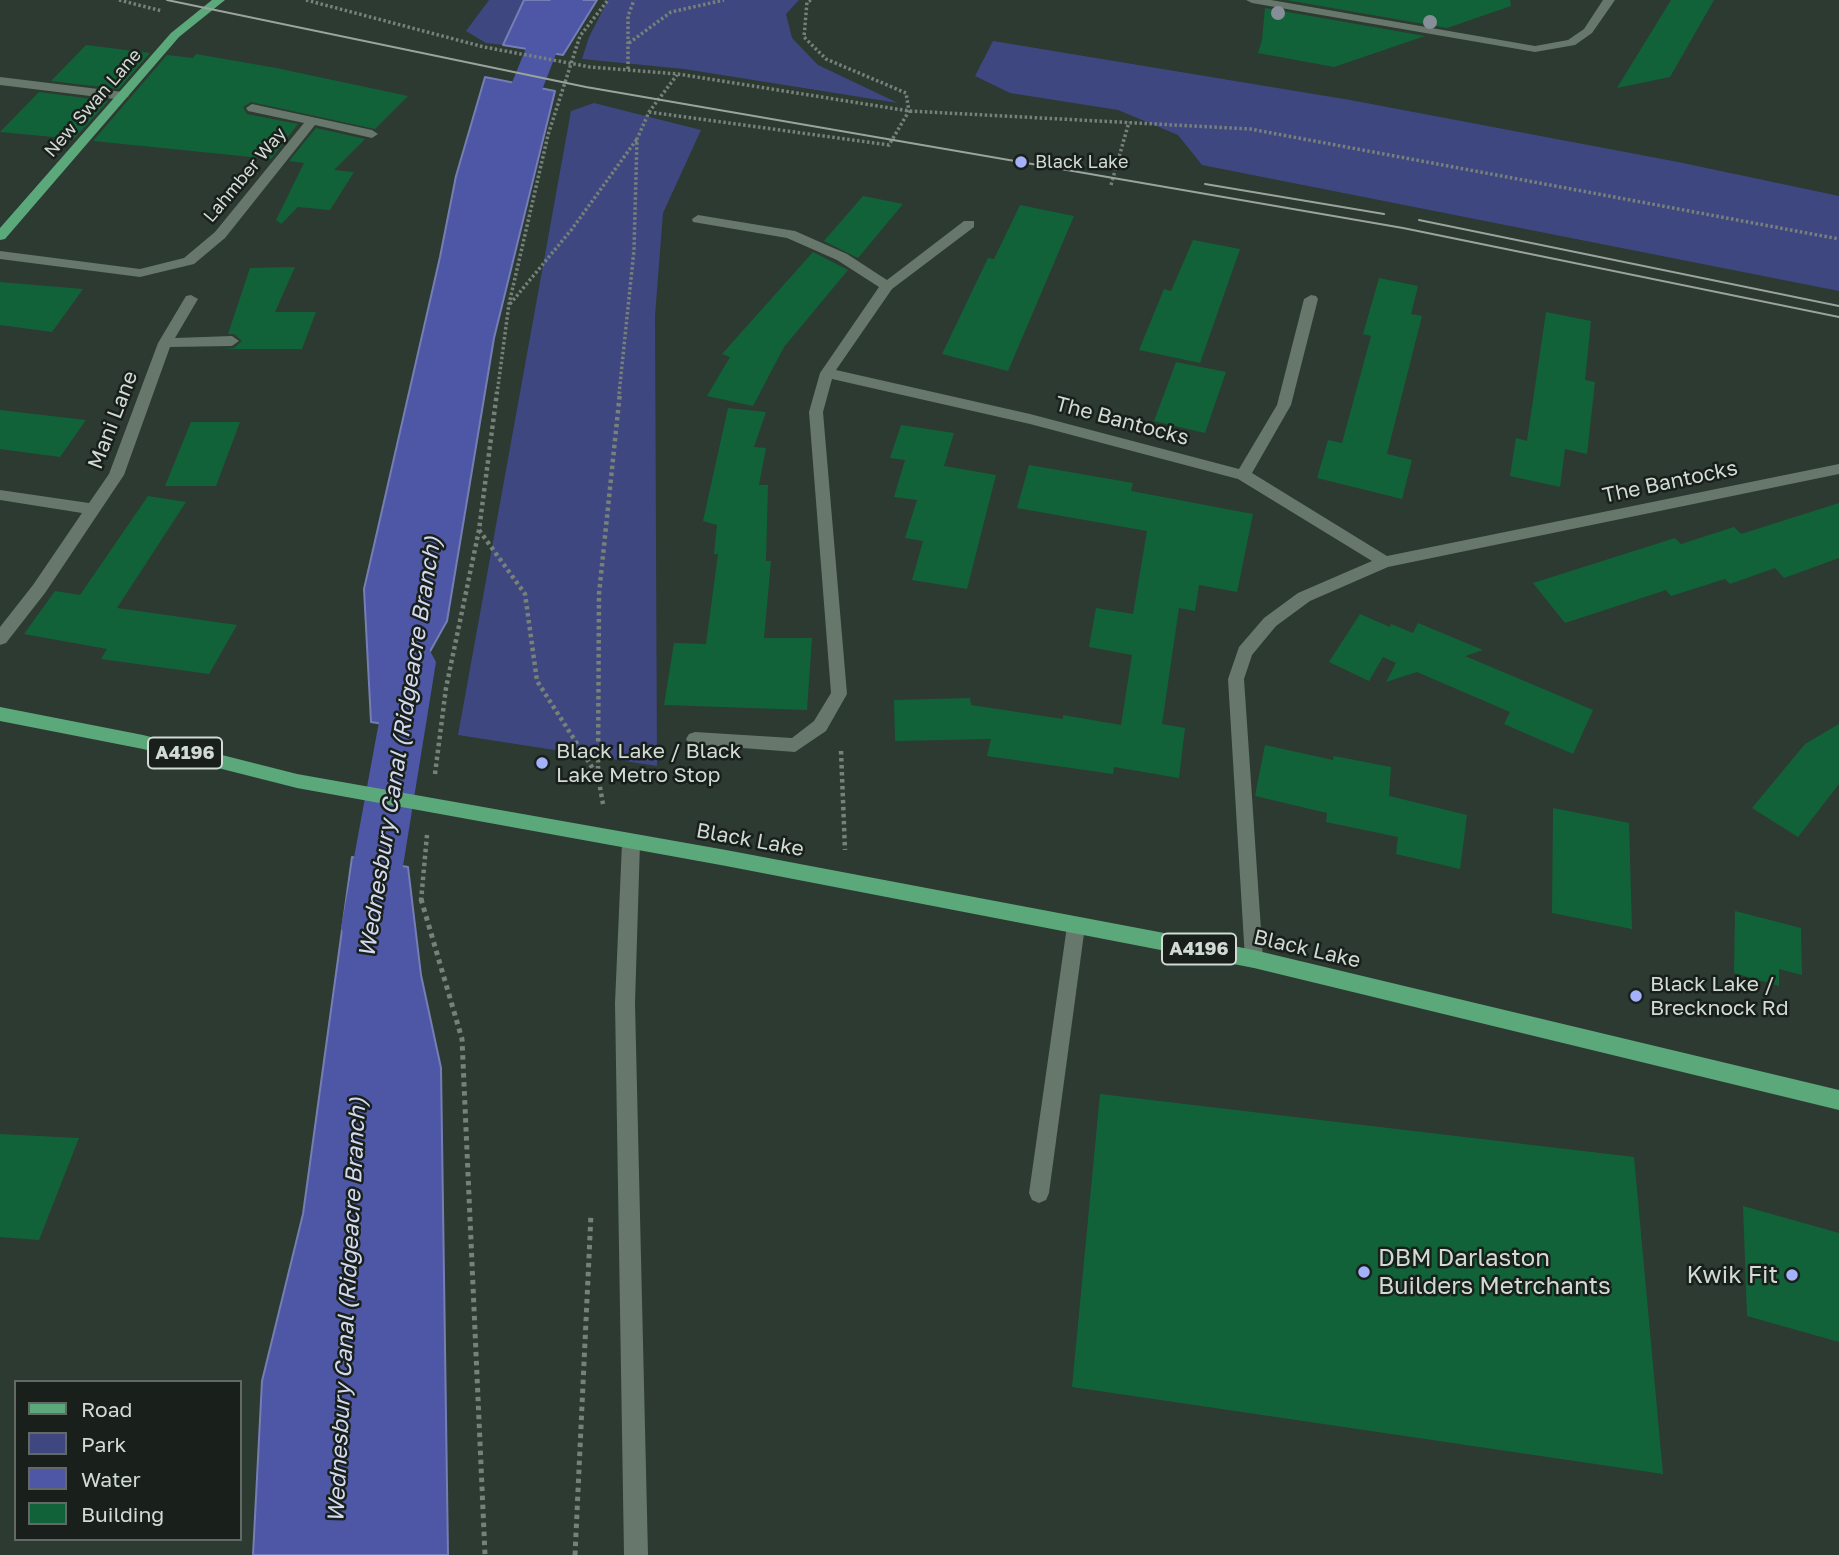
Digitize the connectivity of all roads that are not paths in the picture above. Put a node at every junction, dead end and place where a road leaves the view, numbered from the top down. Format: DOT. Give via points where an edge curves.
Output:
graph roads {
  1 [pos="219,0"];
  2 [pos="1252,0"];
  3 [pos="1609,0"];
  4 [pos="0,81"];
  5 [pos="123,96"];
  6 [pos="252,108"];
  7 [pos="312,121"];
  8 [pos="372,134"];
  9 [pos="698,219"];
  10 [pos="969,224"];
  11 [pos="0,236"];
  12 [pos="0,255"];
  13 [pos="887,286"];
  14 [pos="191,299"];
  15 [pos="1311,299"];
  16 [pos="232,341"];
  17 [pos="165,343"];
  18 [pos="827,373"];
  19 [pos="1839,469"];
  20 [pos="1243,475"];
  21 [pos="0,495"];
  22 [pos="94,509"];
  23 [pos="1385,562"];
  24 [pos="0,639"];
  25 [pos="0,714"];
  26 [pos="695,739"];
  27 [pos="631,843"];
  28 [pos="1076,926"];
  29 [pos="1254,959"];
  30 [pos="1839,1100"];
  31 [pos="1039,1194"];
  32 [pos="636,1555"];
  1 -- 5 [label="main road, New Swan Lane" via="175,35"];
  2 -- 3 [label="street" via="1535,49 1571,43 1587,31"];
  4 -- 5 [label="street"];
  5 -- 11 [label="main road, New Swan Lane"];
  6 -- 7 [label="street, Lahmber Way"];
  7 -- 8 [label="street, Lahmber Way"];
  7 -- 12 [label="street, Lahmber Way" via="220,235 189,261 140,273"];
  9 -- 13 [label="street" via="790,234 842,257"];
  10 -- 13 [label="street"];
  13 -- 18 [label="street"];
  14 -- 17 [label="street, Mani Lane"];
  15 -- 20 [label="street" via="1284,405"];
  16 -- 17 [label="street"];
  17 -- 22 [label="street, Mani Lane" via="116,475"];
  18 -- 20 [label="street, The Bantocks" via="1030,419"];
  18 -- 26 [label="street" via="816,412 839,694 820,726 795,745"];
  19 -- 23 [label="street, The Bantocks"];
  20 -- 23 [label="street, The Bantocks"];
  21 -- 22 [label="street"];
  22 -- 24 [label="street, Mani Lane"];
  23 -- 29 [label="street, The Bantocks" via="1304,597 1270,622 1245,652 1236,679"];
  25 -- 27 [label="main road, Black Lake / A4196" via="143,741 297,781"];
  27 -- 28 [label="main road, Black Lake / A4196"];
  27 -- 32 [label="street" via="625,1003"];
  28 -- 29 [label="main road, Black Lake / A4196"];
  28 -- 31 [label="street"];
  29 -- 30 [label="main road, Black Lake / A4196"];
}
